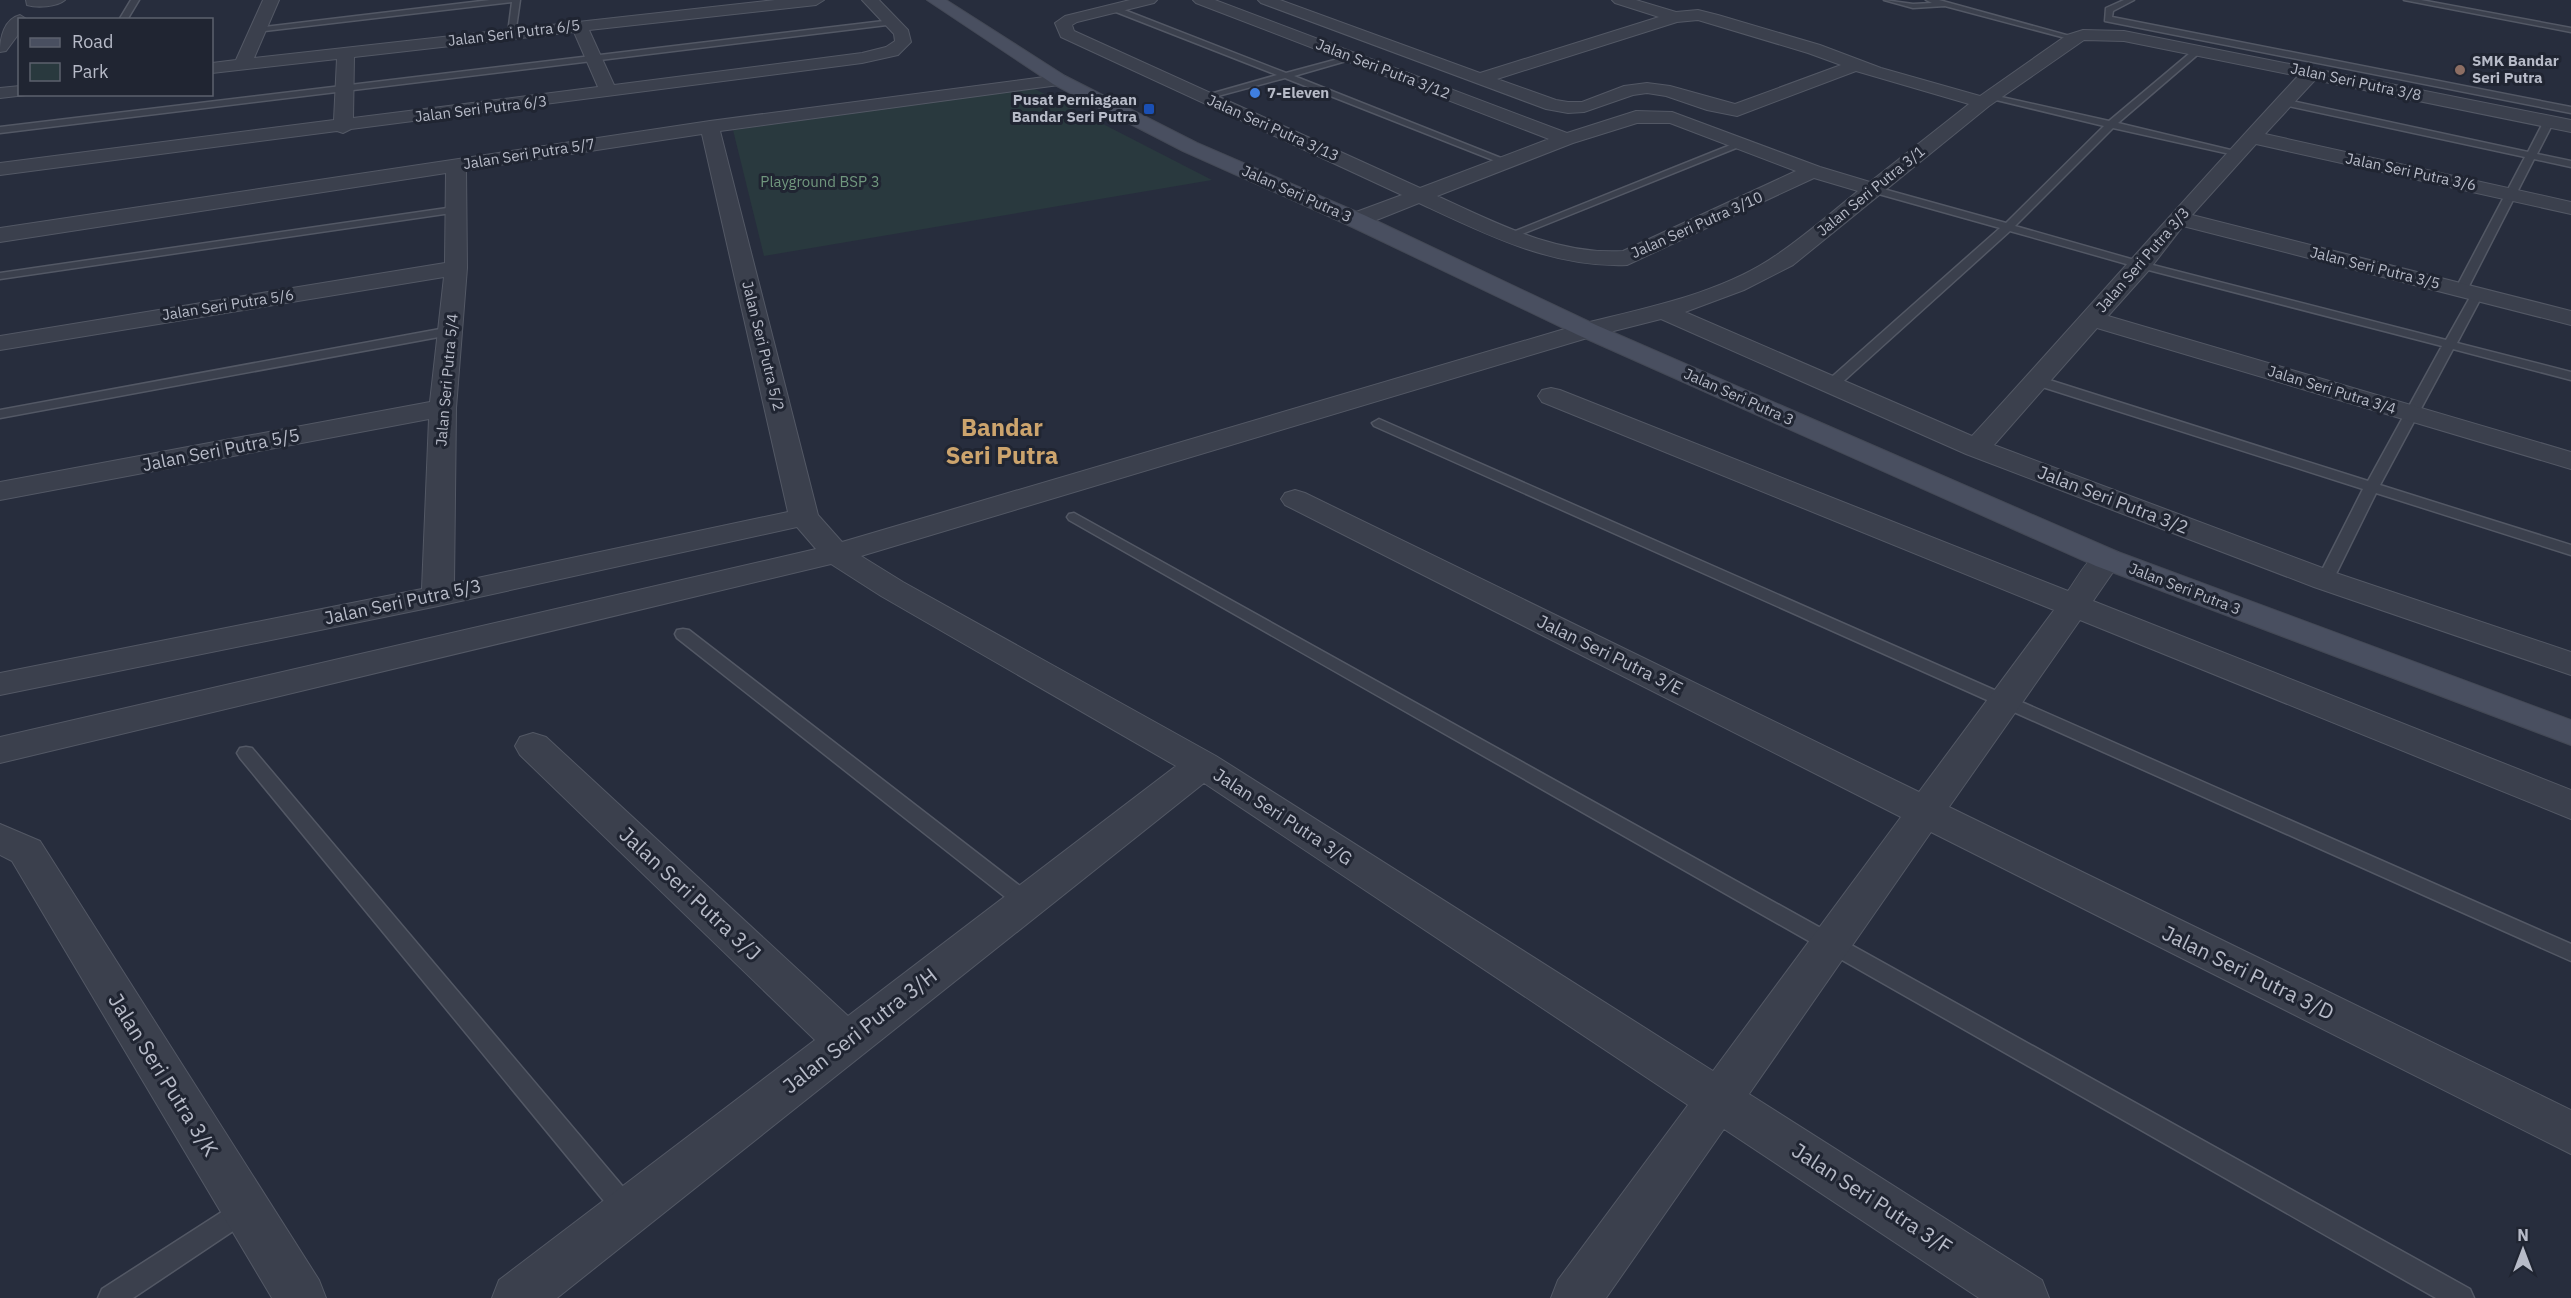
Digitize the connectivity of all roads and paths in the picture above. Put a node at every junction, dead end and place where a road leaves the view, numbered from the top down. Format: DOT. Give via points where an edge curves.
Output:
graph roads {
  1 [pos="57,0"];
  2 [pos="135,0"];
  3 [pos="510,0"];
  4 [pos="516,0"];
  5 [pos="816,0"];
  6 [pos="870,0"];
  7 [pos="935,0"];
  8 [pos="1149,0"];
  9 [pos="1201,0"];
  10 [pos="1266,0"];
  11 [pos="1620,0"];
  12 [pos="1888,0"];
  13 [pos="1930,0"];
  14 [pos="2130,0"];
  15 [pos="2408,0"];
  16 [pos="33,1"];
  17 [pos="277,1"];
  18 [pos="1945,5"];
  19 [pos="1114,8"];
  20 [pos="1675,17"];
  21 [pos="21,18"];
  22 [pos="124,18"];
  23 [pos="892,22"];
  24 [pos="18,23"];
  25 [pos="579,25"];
  26 [pos="256,30"];
  27 [pos="2571,30"];
  28 [pos="512,33"];
  29 [pos="2073,39"];
  30 [pos="2141,39"];
  31 [pos="0,47"];
  32 [pos="2199,50"];
  33 [pos="346,53"];
  34 [pos="594,57"];
  35 [pos="1350,57"];
  36 [pos="243,64"];
  37 [pos="1856,65"];
  38 [pos="213,68"];
  39 [pos="2311,73"];
  40 [pos="1287,76"];
  41 [pos="1481,78"];
  42 [pos="1059,80"];
  43 [pos="345,88"];
  44 [pos="18,91"];
  45 [pos="609,92"];
  46 [pos="0,93"];
  47 [pos="1206,98"];
  48 [pos="1987,99"];
  49 [pos="2282,102"];
  50 [pos="2571,110"];
  51 [pos="2549,122"];
  52 [pos="2111,124"];
  53 [pos="2571,126"];
  54 [pos="343,127"];
  55 [pos="710,127"];
  56 [pos="0,130"];
  57 [pos="1566,138"];
  58 [pos="1741,144"];
  59 [pos="2243,146"];
  60 [pos="2530,156"];
  61 [pos="1506,162"];
  62 [pos="2571,164"];
  63 [pos="456,165"];
  64 [pos="0,169"];
  65 [pos="1814,171"];
  66 [pos="1872,189"];
  67 [pos="2510,194"];
  68 [pos="1420,195"];
  69 [pos="2571,208"];
  70 [pos="454,210"];
  71 [pos="2178,218"];
  72 [pos="1356,220"];
  73 [pos="2009,226"];
  74 [pos="0,235"];
  75 [pos="1508,236"];
  76 [pos="1575,257"];
  77 [pos="2141,265"];
  78 [pos="456,268"];
  79 [pos="0,276"];
  80 [pos="2469,292"];
  81 [pos="1665,312"];
  82 [pos="2571,318"];
  83 [pos="2093,319"];
  84 [pos="1587,330"];
  85 [pos="451,331"];
  86 [pos="0,343"];
  87 [pos="2450,343"];
  88 [pos="2571,376"];
  89 [pos="2038,381"];
  90 [pos="1831,385"];
  91 [pos="1551,396"];
  92 [pos="443,408"];
  93 [pos="0,414"];
  94 [pos="2411,414"];
  95 [pos="1379,423"];
  96 [pos="1976,448"];
  97 [pos="2571,461"];
  98 [pos="2372,486"];
  99 [pos="0,491"];
  100 [pos="1295,499"];
  101 [pos="804,517"];
  102 [pos="1074,517"];
  103 [pos="2571,550"];
  104 [pos="836,554"];
  105 [pos="2107,560"];
  106 [pos="2325,580"];
  107 [pos="438,596"];
  108 [pos="2073,606"];
  109 [pos="683,634"];
  110 [pos="2571,664"];
  111 [pos="0,684"];
  112 [pos="2004,701"];
  113 [pos="2571,734"];
  114 [pos="533,746"];
  115 [pos="0,750"];
  116 [pos="246,753"];
  117 [pos="1203,765"];
  118 [pos="2571,805"];
  119 [pos="1925,812"];
  120 [pos="13,845"];
  121 [pos="1026,902"];
  122 [pos="1831,943"];
  123 [pos="2571,952"];
  124 [pos="846,1042"];
  125 [pos="1719,1100"];
  126 [pos="2571,1133"];
  127 [pos="245,1208"];
  128 [pos="628,1212"];
  129 [pos="111,1298"];
  130 [pos="301,1298"];
  131 [pos="518,1298"];
  132 [pos="1576,1298"];
  133 [pos="2024,1298"];
  134 [pos="2461,1298"];
  1 -- 16 [label="street"];
  2 -- 22 [label="lane"];
  3 -- 26 [label="lane"];
  4 -- 28 [label="lane"];
  5 -- 25 [label="street, Jalan Seri Putra 6/5"];
  6 -- 23 [label="street"];
  7 -- 42 [label="street, Jalan Seri Putra 3"];
  8 -- 19 [label="street, Jalan Seri Putra 3/13"];
  9 -- 35 [label="street, Jalan Seri Putra 3/12"];
  10 -- 41 [label="street"];
  11 -- 20 [label="street"];
  12 -- 18 [label="lane" via="1913,6"];
  13 -- 18 [label="lane"];
  14 -- 50 [label="lane" via="2109,10 2108,19"];
  15 -- 27 [label="lane"];
  16 -- 21 [label="street"];
  17 -- 26 [label="street"];
  18 -- 29 [label="lane"];
  19 -- 40 [label="lane"];
  19 -- 47 [label="street, Jalan Seri Putra 3/13" via="1071,19 1063,23 1063,29 1066,34"];
  20 -- 37 [label="street" via="1712,18"];
  20 -- 41 [label="street"];
  23 -- 34 [label="lane"];
  23 -- 45 [label="street, Jalan Seri Putra 6/3" via="902,33 903,42 892,51 832,63"];
  24 -- 31 [label="street"];
  25 -- 28 [label="street, Jalan Seri Putra 6/5"];
  25 -- 34 [label="street"];
  26 -- 36 [label="street"];
  28 -- 33 [label="street, Jalan Seri Putra 6/5"];
  29 -- 30 [label="street, Jalan Seri Putra 3/1" via="2102,34"];
  29 -- 48 [label="street, Jalan Seri Putra 3/1"];
  30 -- 32 [label="street, Jalan Seri Putra 3/8"];
  32 -- 39 [label="street, Jalan Seri Putra 3/8"];
  32 -- 52 [label="lane"];
  33 -- 36 [label="street, Jalan Seri Putra 6/5"];
  33 -- 43 [label="street"];
  34 -- 43 [label="lane"];
  34 -- 45 [label="street"];
  35 -- 40 [label="lane"];
  35 -- 57 [label="street, Jalan Seri Putra 3/12"];
  36 -- 38 [label="street, Jalan Seri Putra 6/5"];
  37 -- 41 [label="street" via="1737,110 1719,109 1663,89 1645,88 1629,89 1585,107 1568,108"];
  37 -- 48 [label="street"];
  39 -- 49 [label="street, Jalan Seri Putra 3/3"];
  39 -- 51 [label="street, Jalan Seri Putra 3/8"];
  40 -- 47 [label="lane"];
  40 -- 61 [label="lane"];
  42 -- 55 [label="street, Jalan Seri Putra 5/7"];
  42 -- 72 [label="street, Jalan Seri Putra 3" via="1190,147"];
  43 -- 54 [label="street"];
  43 -- 56 [label="lane"];
  44 -- 46 [label="street"];
  45 -- 54 [label="street, Jalan Seri Putra 6/3"];
  47 -- 68 [label="street, Jalan Seri Putra 3/13"];
  48 -- 52 [label="lane"];
  48 -- 66 [label="street, Jalan Seri Putra 3/1"];
  49 -- 59 [label="street, Jalan Seri Putra 3/3"];
  49 -- 60 [label="lane"];
  51 -- 53 [label="street, Jalan Seri Putra 3/8"];
  51 -- 60 [label="lane"];
  52 -- 59 [label="lane"];
  52 -- 73 [label="lane"];
  54 -- 64 [label="street, Jalan Seri Putra 6/3"];
  55 -- 63 [label="street, Jalan Seri Putra 5/7"];
  55 -- 101 [label="street, Jalan Seri Putra 5/2"];
  57 -- 58 [label="street" via="1620,120 1653,116 1672,118"];
  57 -- 61 [label="street"];
  58 -- 65 [label="street"];
  58 -- 75 [label="lane"];
  59 -- 67 [label="street, Jalan Seri Putra 3/6"];
  59 -- 71 [label="street, Jalan Seri Putra 3/3"];
  60 -- 62 [label="lane"];
  60 -- 67 [label="lane"];
  61 -- 68 [label="street"];
  63 -- 70 [label="street, Jalan Seri Putra 5/4"];
  63 -- 74 [label="street, Jalan Seri Putra 5/7"];
  65 -- 66 [label="street"];
  65 -- 76 [label="street, Jalan Seri Putra 3/10" via="1628,258"];
  66 -- 73 [label="lane"];
  66 -- 81 [label="street, Jalan Seri Putra 3/1" via="1785,260 1752,280"];
  67 -- 69 [label="street, Jalan Seri Putra 3/6"];
  67 -- 80 [label="lane"];
  68 -- 72 [label="street"];
  68 -- 75 [label="street, Jalan Seri Putra 3/13"];
  70 -- 78 [label="street, Jalan Seri Putra 5/4"];
  70 -- 79 [label="lane"];
  71 -- 77 [label="street, Jalan Seri Putra 3/3"];
  71 -- 80 [label="street, Jalan Seri Putra 3/5"];
  72 -- 84 [label="street, Jalan Seri Putra 3"];
  73 -- 77 [label="lane"];
  73 -- 90 [label="lane"];
  75 -- 76 [label="street, Jalan Seri Putra 3/13"];
  77 -- 83 [label="street, Jalan Seri Putra 3/3"];
  77 -- 87 [label="lane"];
  78 -- 85 [label="street, Jalan Seri Putra 5/4"];
  78 -- 86 [label="street, Jalan Seri Putra 5/6"];
  80 -- 82 [label="street, Jalan Seri Putra 3/5"];
  80 -- 87 [label="lane"];
  81 -- 84 [label="street, Jalan Seri Putra 3/1"];
  81 -- 90 [label="street, Jalan Seri Putra 3/2"];
  83 -- 89 [label="street, Jalan Seri Putra 3/3"];
  83 -- 94 [label="street, Jalan Seri Putra 3/4"];
  84 -- 104 [label="street, Jalan Seri Putra 3/1"];
  84 -- 105 [label="street, Jalan Seri Putra 3"];
  85 -- 92 [label="street, Jalan Seri Putra 5/4"];
  85 -- 93 [label="lane"];
  87 -- 88 [label="lane"];
  87 -- 94 [label="lane"];
  89 -- 96 [label="street, Jalan Seri Putra 3/3"];
  89 -- 98 [label="lane"];
  90 -- 96 [label="street, Jalan Seri Putra 3/2"];
  91 -- 108 [label="street"];
  92 -- 99 [label="street, Jalan Seri Putra 5/5"];
  92 -- 107 [label="street, Jalan Seri Putra 5/4"];
  94 -- 97 [label="street, Jalan Seri Putra 3/4"];
  94 -- 98 [label="lane"];
  95 -- 112 [label="lane"];
  96 -- 106 [label="street, Jalan Seri Putra 3/2"];
  98 -- 103 [label="lane"];
  98 -- 106 [label="lane"];
  100 -- 119 [label="street, Jalan Seri Putra 3/E"];
  101 -- 104 [label="street, Jalan Seri Putra 5/2"];
  101 -- 107 [label="street, Jalan Seri Putra 5/3"];
  102 -- 122 [label="lane"];
  104 -- 115 [label="street, Jalan Seri Putra 3/1"];
  104 -- 117 [label="street, Jalan Seri Putra 3/G"];
  105 -- 108 [label="street"];
  105 -- 113 [label="street, Jalan Seri Putra 3"];
  106 -- 110 [label="street, Jalan Seri Putra 3/2"];
  107 -- 111 [label="street, Jalan Seri Putra 5/3"];
  108 -- 112 [label="street"];
  108 -- 118 [label="street"];
  109 -- 121 [label="lane"];
  112 -- 119 [label="street"];
  112 -- 123 [label="lane"];
  114 -- 124 [label="street, Jalan Seri Putra 3/J"];
  116 -- 128 [label="lane"];
  117 -- 121 [label="street, Jalan Seri Putra 3/H"];
  117 -- 125 [label="street, Jalan Seri Putra 3/G"];
  119 -- 122 [label="street"];
  119 -- 126 [label="street, Jalan Seri Putra 3/D"];
  120 -- 127 [label="street, Jalan Seri Putra 3/K"];
  121 -- 124 [label="street, Jalan Seri Putra 3/H"];
  122 -- 125 [label="street"];
  122 -- 134 [label="lane"];
  124 -- 128 [label="street, Jalan Seri Putra 3/H"];
  125 -- 132 [label="street"];
  125 -- 133 [label="street, Jalan Seri Putra 3/F"];
  127 -- 129 [label="lane"];
  127 -- 130 [label="street, Jalan Seri Putra 3/K"];
  128 -- 131 [label="street, Jalan Seri Putra 3/H"];
}
